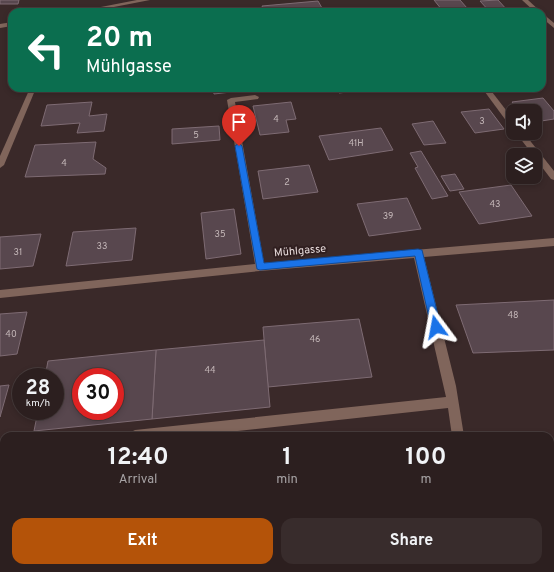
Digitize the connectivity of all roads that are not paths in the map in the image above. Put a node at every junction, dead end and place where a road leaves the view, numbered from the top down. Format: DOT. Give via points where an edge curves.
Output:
graph roads {
  1 [pos="147,0"];
  2 [pos="525,0"];
  3 [pos="101,8"];
  4 [pos="534,8"];
  5 [pos="546,19"];
  6 [pos="554,26"];
  7 [pos="31,92"];
  8 [pos="488,92"];
  9 [pos="255,97"];
  10 [pos="506,115"];
  11 [pos="525,140"];
  12 [pos="0,165"];
  13 [pos="554,177"];
  14 [pos="554,242"];
  15 [pos="418,253"];
  16 [pos="260,266"];
  17 [pos="0,294"];
  18 [pos="452,402"];
  19 [pos="172,432"];
  20 [pos="457,432"];
  1 -- 3 [label="street"];
  2 -- 4 [label="street"];
  5 -- 6 [label="street"];
  7 -- 12 [label="street"];
  8 -- 10 [label="street"];
  9 -- 16 [label="street" via="231,100"];
  11 -- 13 [label="street"];
  14 -- 15 [label="street, Mühlgasse"];
  15 -- 16 [label="street, Mühlgasse"];
  15 -- 18 [label="street"];
  16 -- 17 [label="street, Mühlgasse"];
  18 -- 19 [label="street"];
  18 -- 20 [label="street"];
}
